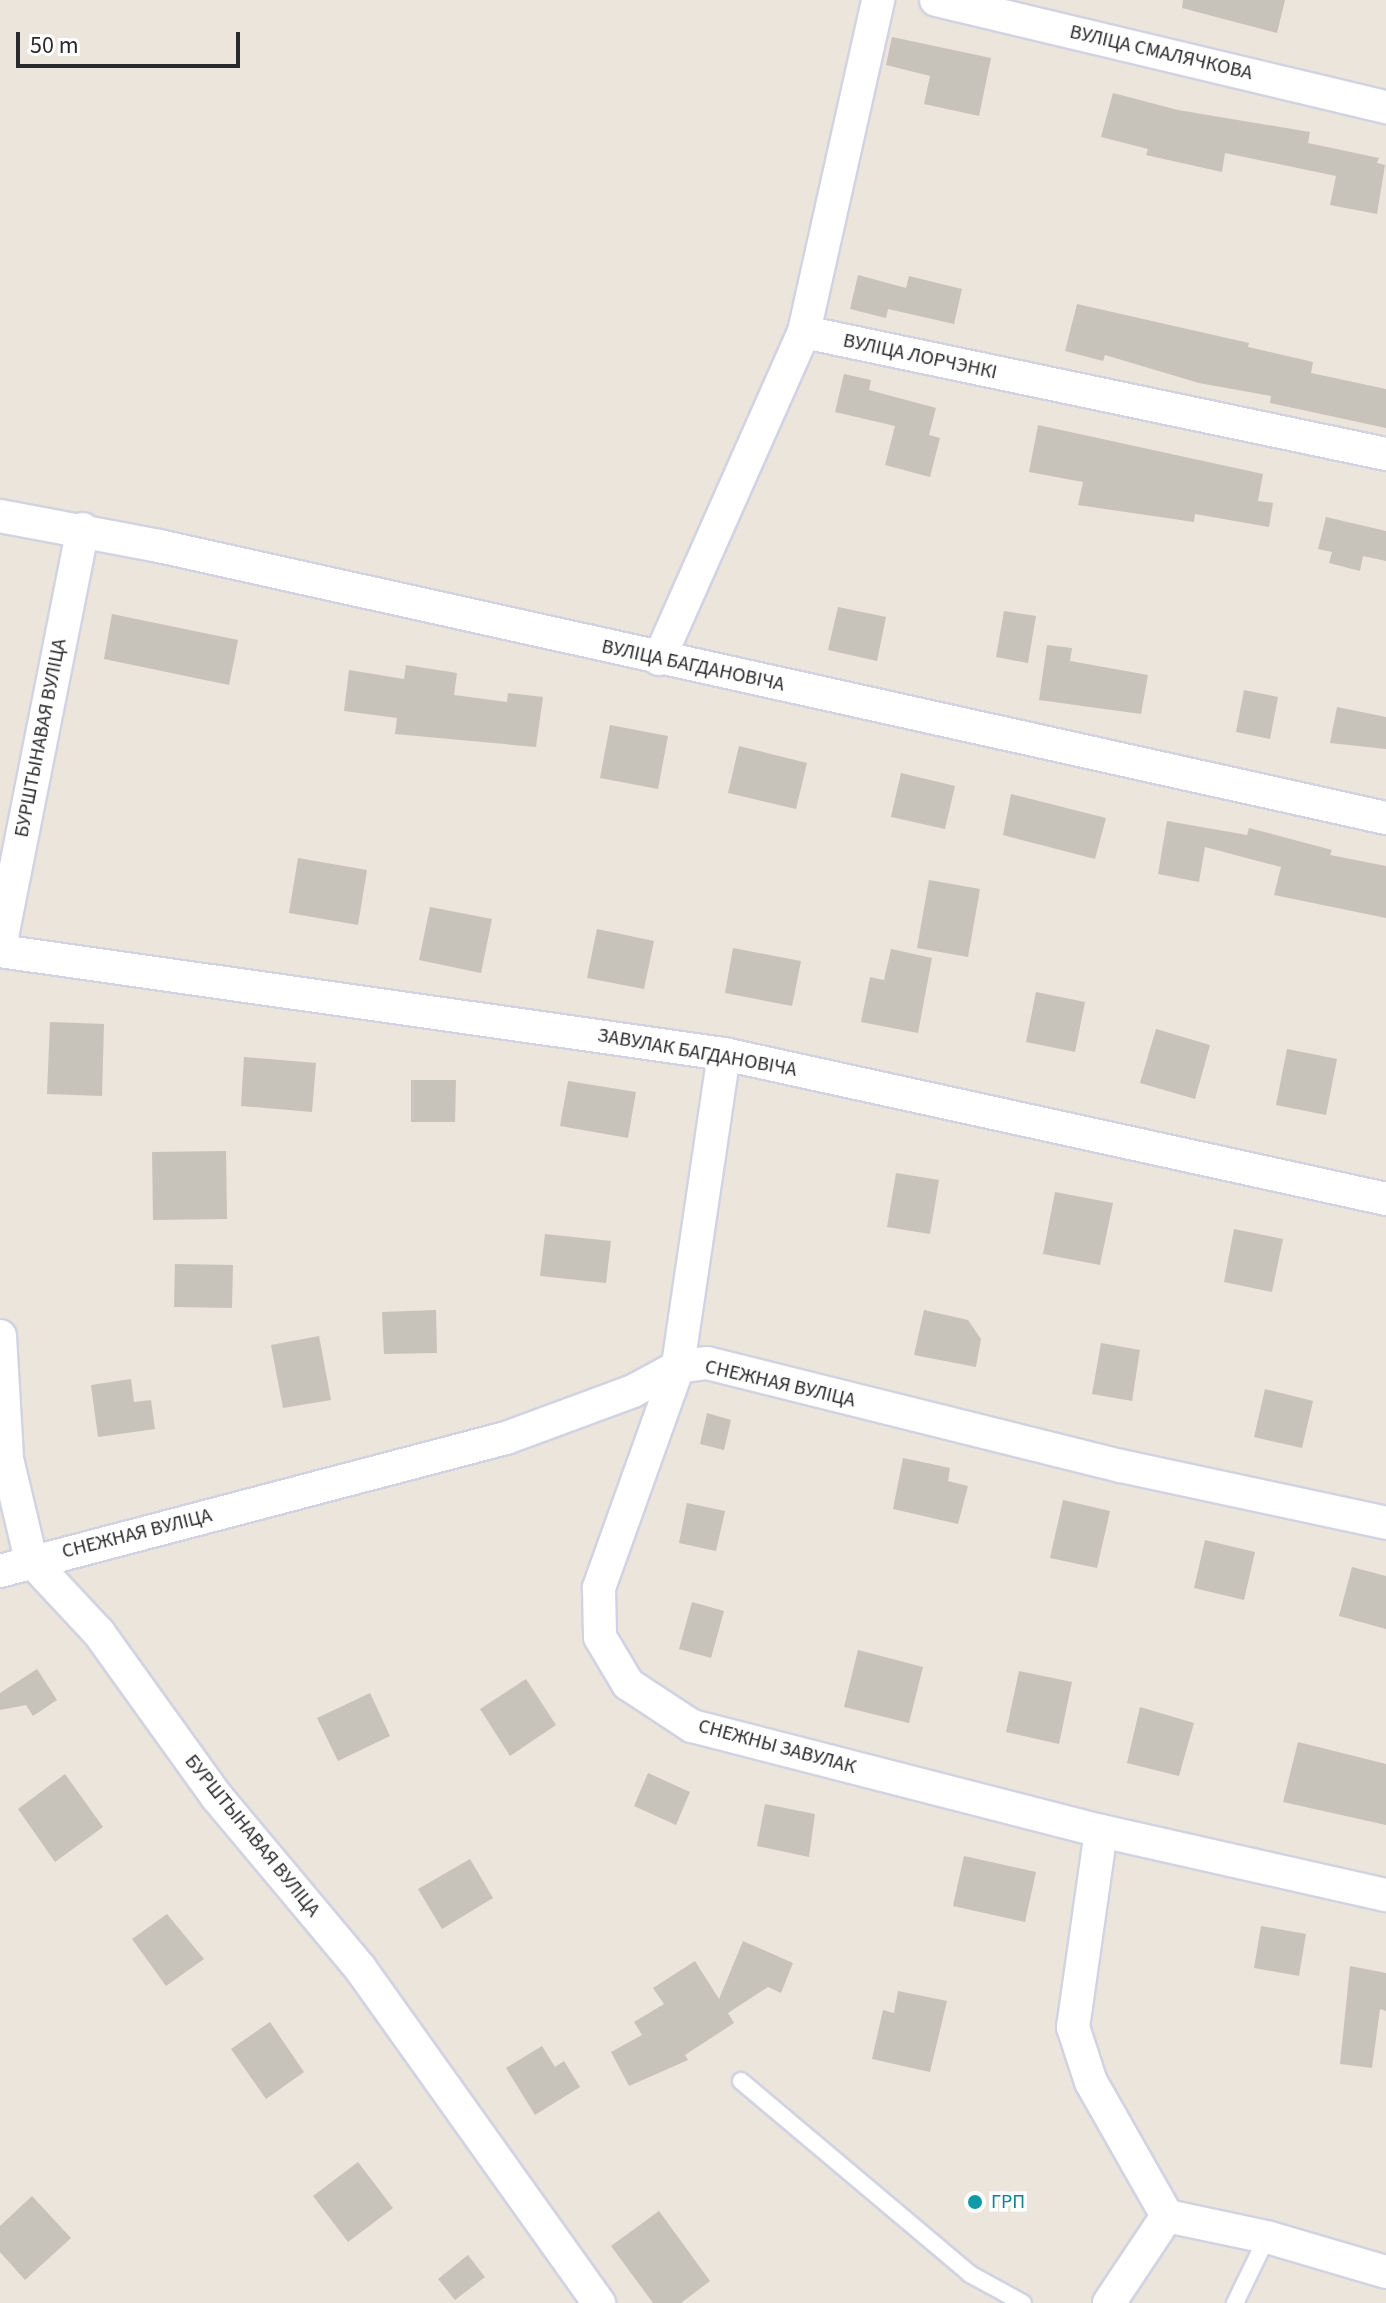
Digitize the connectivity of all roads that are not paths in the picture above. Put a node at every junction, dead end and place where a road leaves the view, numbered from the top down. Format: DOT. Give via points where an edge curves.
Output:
graph roads {
  1 [pos="878,0"];
  2 [pos="936,0"];
  3 [pos="1386,107"];
  4 [pos="804,332"];
  5 [pos="1386,454"];
  6 [pos="0,516"];
  7 [pos="83,529"];
  8 [pos="659,659"];
  9 [pos="1386,818"];
  10 [pos="0,949"];
  11 [pos="724,1054"];
  12 [pos="1386,1199"];
  13 [pos="0,1336"];
  14 [pos="678,1367"];
  15 [pos="1386,1523"];
  16 [pos="31,1560"];
  17 [pos="0,1571"];
  18 [pos="1101,1831"];
  19 [pos="1386,1895"];
  20 [pos="741,2081"];
  21 [pos="1167,2216"];
  22 [pos="1267,2237"];
  23 [pos="1386,2272"];
  24 [pos="599,2303"];
  25 [pos="1023,2303"];
  26 [pos="1109,2303"];
  27 [pos="1235,2303"];
  1 -- 4 [label="street"];
  2 -- 3 [label="street, ВУЛІЦА СМАЛЯЧКОВА"];
  4 -- 5 [label="street, ВУЛІЦА ЛОРЧЭНКІ"];
  4 -- 8 [label="street"];
  6 -- 7 [label="street, ВУЛІЦА БАГДАНОВІЧА"];
  7 -- 8 [label="street, ВУЛІЦА БАГДАНОВІЧА"];
  7 -- 10 [label="street, БУРШТЫНАВАЯ ВУЛІЦА"];
  8 -- 9 [label="street, ВУЛІЦА БАГДАНОВІЧА"];
  10 -- 11 [label="street, ЗАВУЛАК БАГДАНОВІЧА"];
  11 -- 12 [label="street, ЗАВУЛАК БАГДАНОВІЧА"];
  11 -- 14 [label="street, СНЕЖНЫ ЗАВУЛАК"];
  13 -- 16 [label="street, БУРШТЫНАВАЯ ВУЛІЦА" via="7,1459"];
  14 -- 15 [label="street, СНЕЖНАЯ ВУЛІЦА" via="707,1363 1121,1466"];
  14 -- 16 [label="street, СНЕЖНАЯ ВУЛІЦА" via="633,1391 506,1438 386,1473"];
  14 -- 18 [label="street, СНЕЖНЫ ЗАВУЛАК" via="599,1588 600,1637 628,1684 692,1726"];
  16 -- 17 [label="street, СНЕЖНАЯ ВУЛІЦА"];
  16 -- 24 [label="street, БУРШТЫНАВАЯ ВУЛІЦА" via="99,1633 217,1797 360,1968"];
  18 -- 19 [label="street, СНЕЖНЫ ЗАВУЛАК"];
  18 -- 21 [label="street" via="1073,2027 1091,2082"];
  20 -- 25 [label="lane" via="970,2274"];
  21 -- 22 [label="street"];
  21 -- 26 [label="street"];
  22 -- 23 [label="street"];
  22 -- 27 [label="lane"];
}
